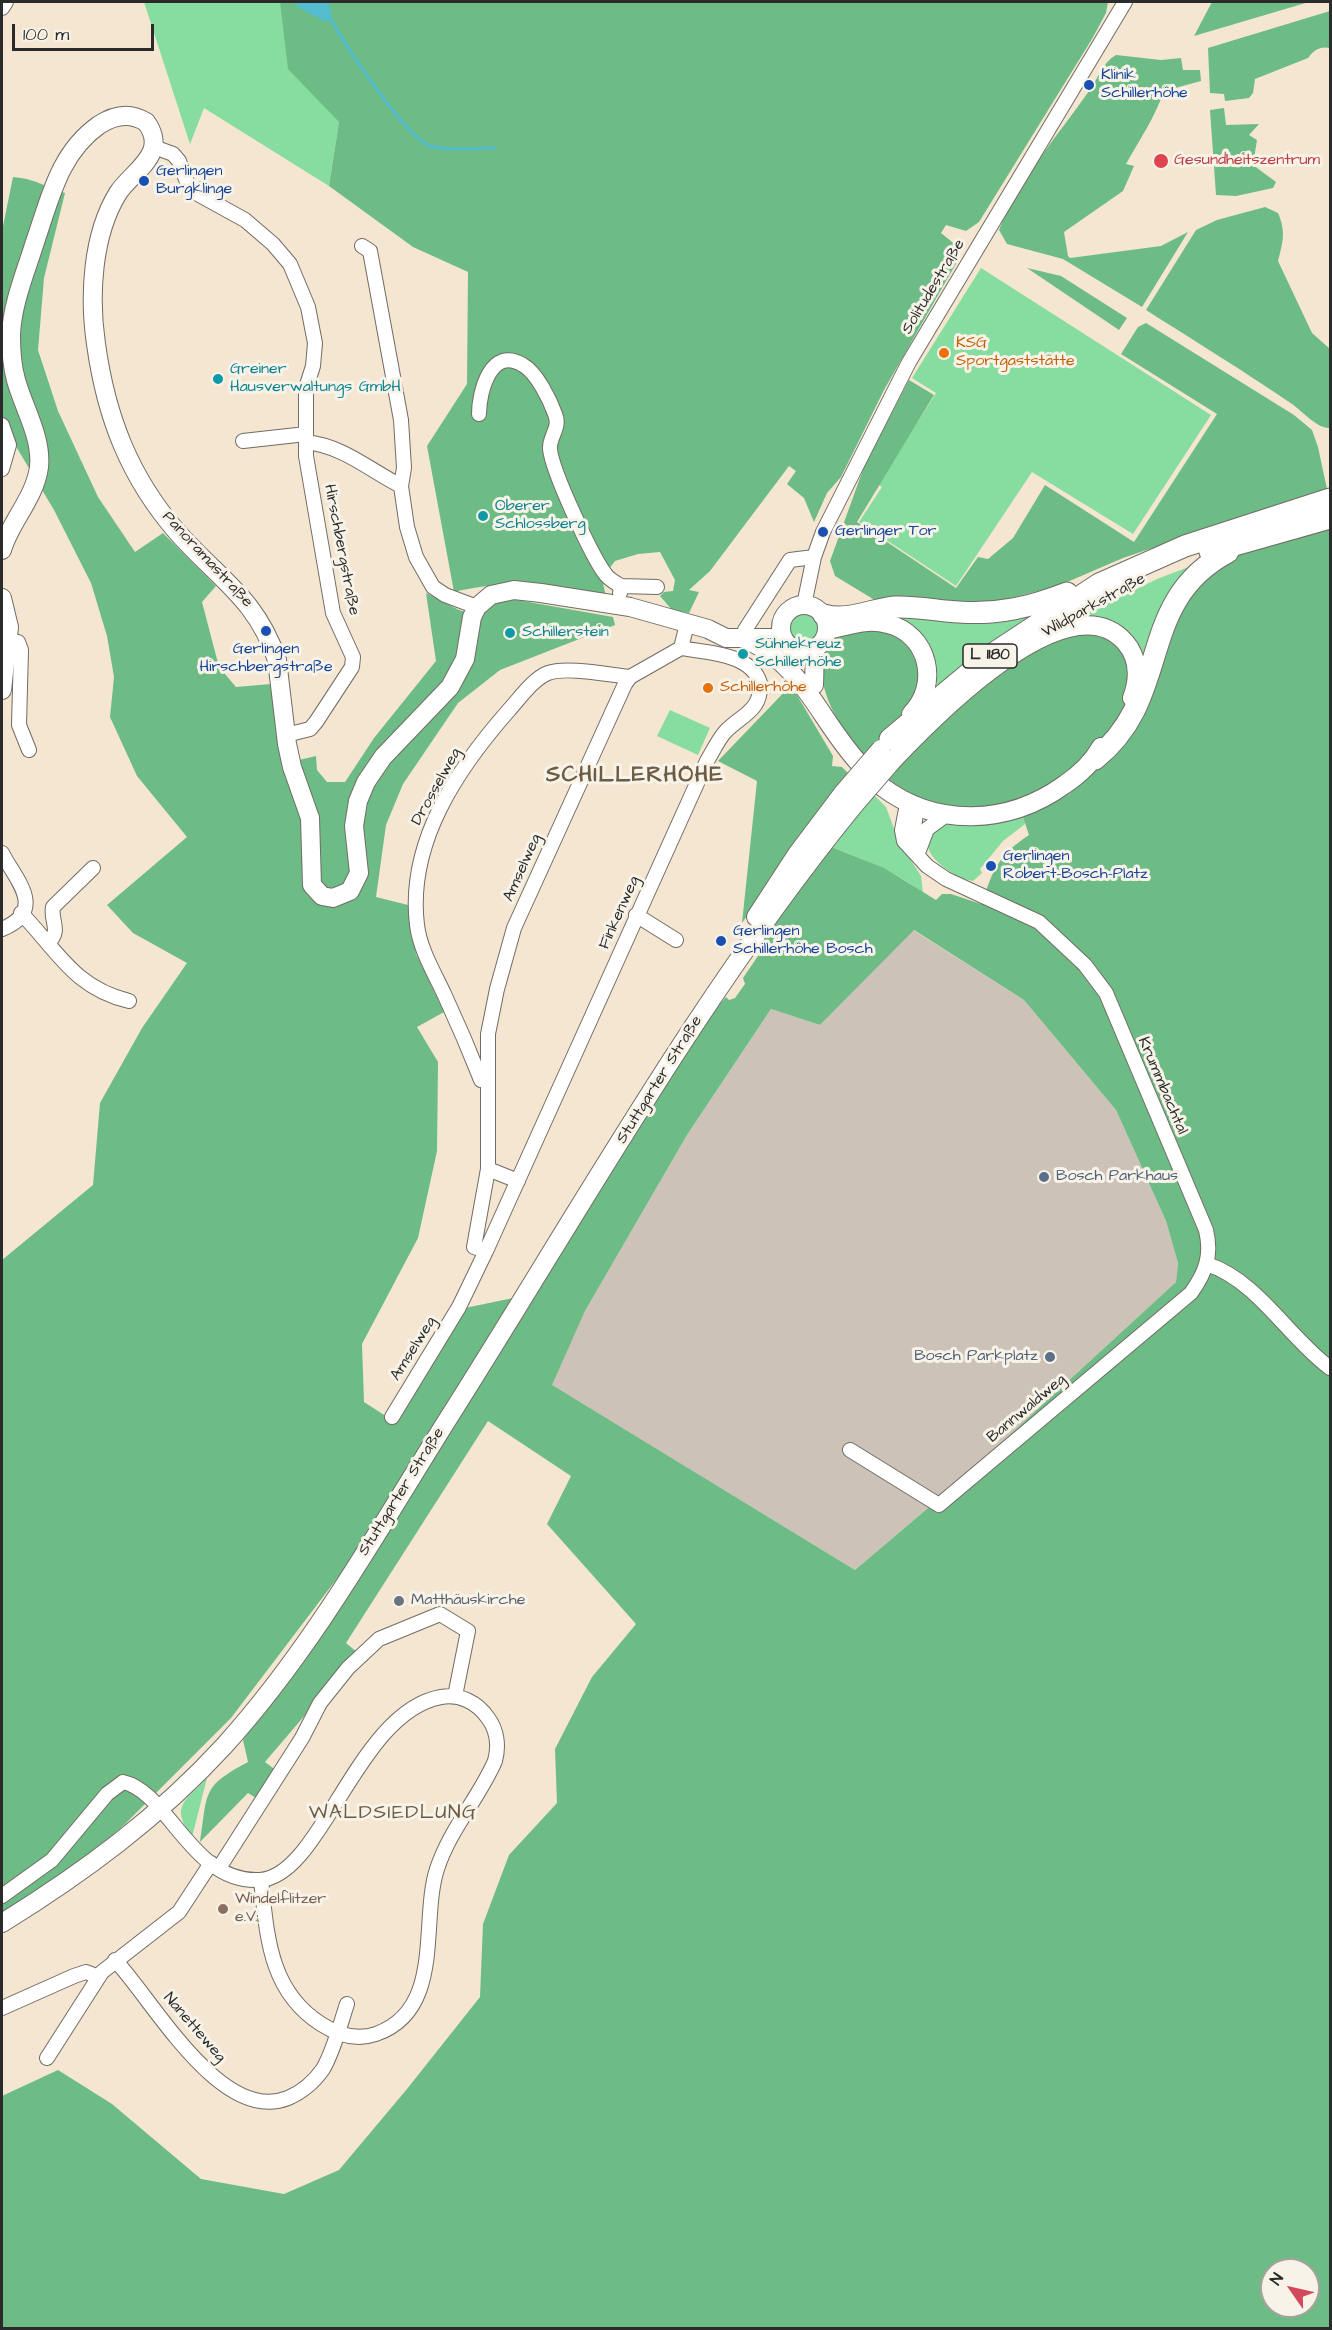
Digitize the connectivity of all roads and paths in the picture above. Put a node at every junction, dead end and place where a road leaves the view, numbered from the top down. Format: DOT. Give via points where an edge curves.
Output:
graph roads {
  1 [pos="6,2"];
  2 [pos="1125,2"];
  3 [pos="2,8"];
  4 [pos="154,147"];
  5 [pos="362,246"];
  6 [pos="479,414"];
  7 [pos="2,425"];
  8 [pos="306,438"];
  9 [pos="243,441"];
  10 [pos="2,469"];
  11 [pos="400,486"];
  12 [pos="1329,509"];
  13 [pos="6,526"];
  14 [pos="1246,543"];
  15 [pos="2,550"];
  16 [pos="814,557"];
  17 [pos="1099,584"];
  18 [pos="621,586"];
  19 [pos="657,587"];
  20 [pos="2,598"];
  21 [pos="619,605"];
  22 [pos="804,605"];
  23 [pos="477,607"];
  24 [pos="825,623"];
  25 [pos="687,624"];
  26 [pos="745,635"];
  27 [pos="787,638"];
  28 [pos="9,640"];
  29 [pos="1030,642"];
  30 [pos="681,648"];
  31 [pos="815,649"];
  32 [pos="630,677"];
  33 [pos="814,685"];
  34 [pos="2,690"];
  35 [pos="820,709"];
  36 [pos="286,740"];
  37 [pos="29,750"];
  38 [pos="888,750"];
  39 [pos="1095,759"];
  40 [pos="858,762"];
  41 [pos="881,786"];
  42 [pos="912,806"];
  43 [pos="946,815"];
  44 [pos="2,853"];
  45 [pos="918,854"];
  46 [pos="93,868"];
  47 [pos="21,913"];
  48 [pos="636,915"];
  49 [pos="2,929"];
  50 [pos="676,940"];
  51 [pos="48,943"];
  52 [pos="129,1001"];
  53 [pos="487,1080"];
  54 [pos="488,1169"];
  55 [pos="518,1181"];
  56 [pos="486,1251"];
  57 [pos="1208,1264"];
  58 [pos="1330,1368"];
  59 [pos="392,1417"];
  60 [pos="850,1450"];
  61 [pos="455,1696"];
  62 [pos="159,1810"];
  63 [pos="215,1865"];
  64 [pos="261,1880"];
  65 [pos="2,1896"];
  66 [pos="2,1923"];
  67 [pos="115,1960"];
  68 [pos="99,1977"];
  69 [pos="347,2004"];
  70 [pos="2,2008"];
  71 [pos="337,2034"];
  72 [pos="47,2058"];
  1 -- 3 [label="street"];
  2 -- 16 [label="street, Solitudestraße" via="909,362"];
  4 -- 8 [label="street" via="179,161 196,193 245,220 290,264 308,307 315,343 306,388"];
  4 -- 13 [label="main road" via="146,122 137,117 117,117 80,140 55,183 18,297 11,334 15,379 38,444 39,469 24,505"];
  4 -- 36 [label="main road, Panoramastraße" via="115,197 98,250 95,341 107,403 121,444 161,510 255,611 266,631 277,660"];
  5 -- 11 [label="street" via="370,251 394,378 404,468"];
  6 -- 18 [label="street" via="481,389 493,368 512,360 530,371 555,414 550,452 569,502 605,573"];
  7 -- 10 [label="street" via="9,445"];
  8 -- 9 [label="street"];
  8 -- 11 [label="street" via="344,452"];
  8 -- 36 [label="street, Hirschbergstraße" via="333,613 353,657 352,667 316,722"];
  11 -- 23 [label="street" via="407,527 426,579 445,595"];
  12 -- 14 [label="highway, Wildparkstraße / L 1180"];
  12 -- 17 [label="highway, Wildparkstraße / L 1180" via="1185,546"];
  13 -- 15 [label="main road"];
  14 -- 29 [label="highway, Wildparkstraße / L 1180" via="1136,581"];
  14 -- 39 [label="highway" via="1208,563 1183,587 1164,621 1146,686 1132,717 1115,743"];
  16 -- 22 [label="street, Solitudestraße"];
  16 -- 26 [label="street" via="790,560"];
  17 -- 24 [label="highway" via="1003,612 896,607"];
  17 -- 38 [label="highway, Wildparkstraße / L 1180" via="991,655"];
  18 -- 19 [label="street"];
  18 -- 21 [label="street"];
  20 -- 28 [label="main road"];
  21 -- 23 [label="main road" via="514,590 490,595"];
  21 -- 25 [label="main road"];
  22 -- 24 [label="main road" via="815,608"];
  22 -- 27 [label="main road" via="790,609"];
  23 -- 36 [label="main road, Panoramastraße" via="468,628 465,659 456,678 383,757 362,791 354,826 359,873 345,895 328,897 312,885 310,818"];
  24 -- 31 [label="main road" via="825,638"];
  24 -- 38 [label="main road, Stuttgarter Straße" via="890,624 915,641 923,653 927,692"];
  25 -- 26 [label="main road"];
  25 -- 30 [label="street"];
  26 -- 27 [label="main road"];
  26 -- 35 [label="main road" via="790,668"];
  27 -- 31 [label="main road"];
  27 -- 33 [label="main road"];
  28 -- 34 [label="main road"];
  28 -- 37 [label="street" via="18,642 21,650 19,725"];
  29 -- 38 [label="main road, Wildparkstraße"];
  29 -- 39 [label="main road" via="1079,626 1095,626 1116,634 1133,654 1137,675 1134,691"];
  30 -- 32 [label="street"];
  30 -- 48 [label="street, Finkenweg" via="741,661 756,674 759,696 753,709 725,732 715,747"];
  31 -- 33 [label="main road"];
  32 -- 53 [label="street, Amselweg" via="514,928 490,1023"];
  32 -- 53 [label="street, Drosselweg" via="552,672 541,678 498,723 464,768 425,842 416,907 420,939 481,1080"];
  33 -- 35 [label="main road"];
  35 -- 40 [label="main road" via="842,745"];
  38 -- 62 [label="main road, Stuttgarter Straße, bridge" via="781,890 313,1630 241,1727"];
  39 -- 43 [label="main road" via="1054,792 1011,812 968,817"];
  41 -- 42 [label="main road"];
  42 -- 43 [label="main road"];
  42 -- 45 [label="street"];
  43 -- 45 [label="street" via="927,830"];
  44 -- 47 [label="street" via="25,893"];
  45 -- 57 [label="street, Krummbachtal" via="946,879 1039,922 1085,965 1106,993 1206,1230 1210,1245"];
  46 -- 51 [label="street" via="53,907 55,934"];
  47 -- 49 [label="street"];
  47 -- 51 [label="street"];
  48 -- 50 [label="street"];
  48 -- 55 [label="street, Finkenweg"];
  51 -- 52 [label="street" via="62,962 90,985 106,995"];
  53 -- 54 [label="street, Amselweg"];
  54 -- 55 [label="street"];
  54 -- 56 [label="street, Amselweg" via="474,1247"];
  55 -- 56 [label="street, Finkenweg"];
  56 -- 59 [label="street, Amselweg" via="459,1306"];
  57 -- 58 [label="street" via="1230,1274"];
  57 -- 60 [label="street, Bannwaldweg" via="1191,1293 939,1505"];
  61 -- 63 [label="street" via="468,1631 440,1614 378,1639 320,1703 302,1738"];
  61 -- 64 [label="street" via="426,1701 391,1726 368,1753 305,1848 280,1871"];
  61 -- 71 [label="street" via="469,1701 489,1718 497,1753 436,1872 423,1979 410,2007 389,2028 360,2037"];
  62 -- 63 [label="street"];
  62 -- 65 [label="street" via="136,1787 123,1782 114,1787 52,1860"];
  62 -- 66 [label="main road, Stuttgarter Straße" via="98,1861"];
  63 -- 64 [label="street"];
  63 -- 67 [label="street" via="179,1912"];
  64 -- 71 [label="street" via="267,1937 282,1983 306,2014"];
  67 -- 68 [label="street"];
  67 -- 71 [label="street, Nanetteweg" via="198,2061 250,2100 277,2102 305,2089 322,2069"];
  68 -- 70 [label="street" via="86,1972"];
  68 -- 72 [label="street"];
  69 -- 71 [label="street, Nanetteweg"];
}
